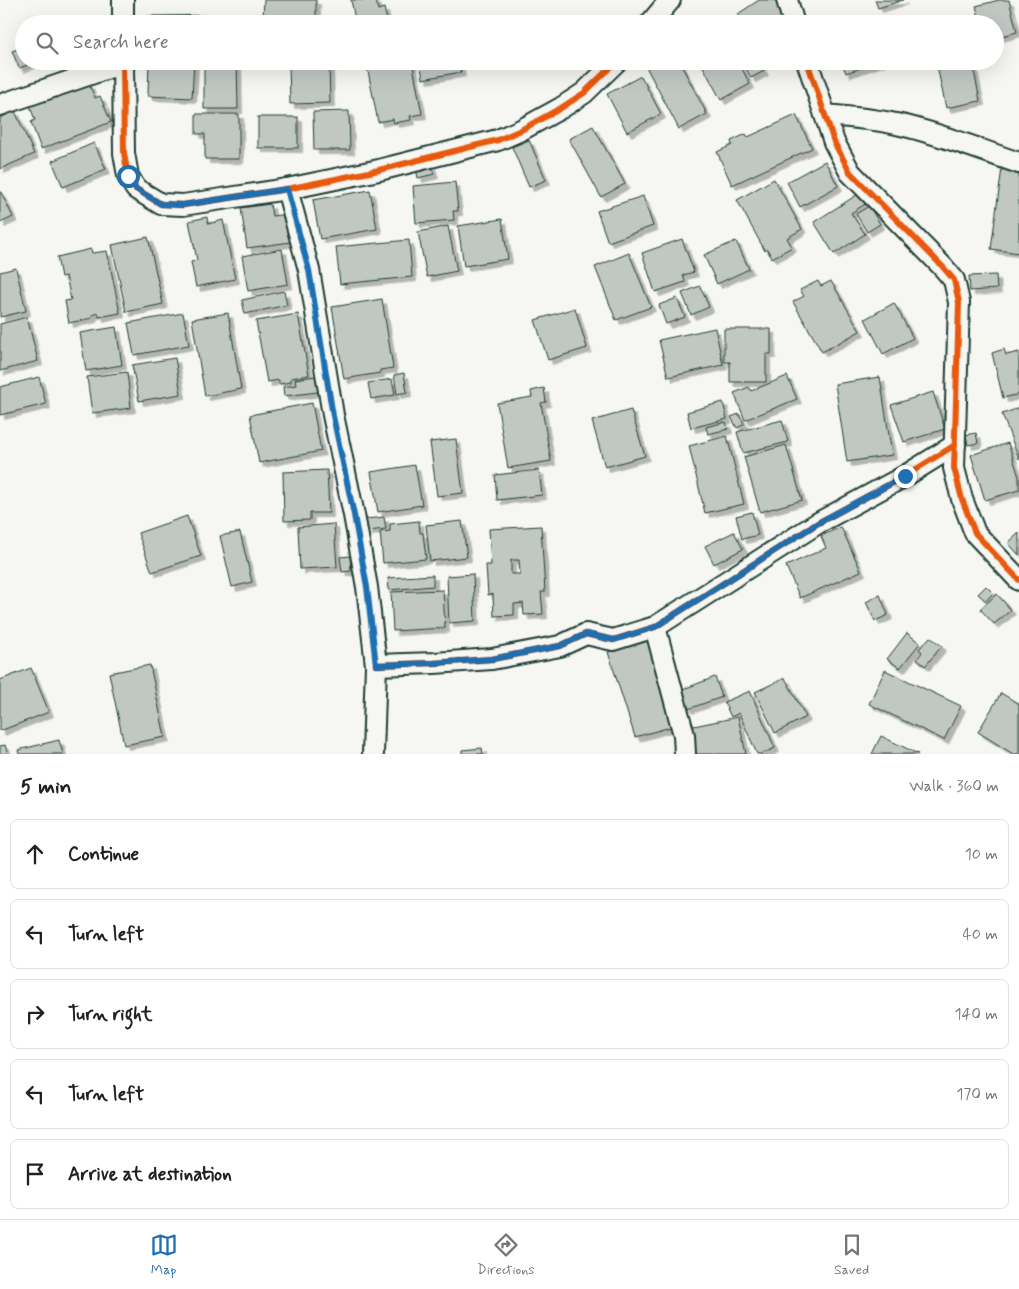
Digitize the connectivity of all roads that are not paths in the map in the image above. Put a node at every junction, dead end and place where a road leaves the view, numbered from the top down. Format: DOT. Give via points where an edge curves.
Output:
graph roads {
  1 [pos="123,0"];
  2 [pos="670,0"];
  3 [pos="787,0"];
  4 [pos="123,15"];
  5 [pos="658,15"];
  6 [pos="791,15"];
  7 [pos="100,70"];
  8 [pos="123,70"];
  9 [pos="608,70"];
  10 [pos="810,70"];
  11 [pos="0,105"];
  12 [pos="824,115"];
  13 [pos="1019,163"];
  14 [pos="287,189"];
  15 [pos="955,446"];
  16 [pos="1019,580"];
  17 [pos="655,627"];
  18 [pos="376,665"];
  19 [pos="373,754"];
  20 [pos="685,754"];
  1 -- 4 [label="street"];
  2 -- 5 [label="street"];
  3 -- 6 [label="street"];
  7 -- 11 [label="street"];
  8 -- 14 [label="street" via="124,153 128,176 136,189 161,204 183,205"];
  9 -- 14 [label="street" via="584,93 561,108 498,140"];
  10 -- 12 [label="street"];
  12 -- 13 [label="street" via="901,125"];
  12 -- 15 [label="street" via="850,172 954,280 959,302"];
  14 -- 18 [label="street" via="309,270 333,416 367,587"];
  15 -- 16 [label="street" via="954,468 975,533"];
  15 -- 17 [label="street" via="818,523"];
  17 -- 18 [label="street" via="614,640 586,634 560,646 492,659"];
  17 -- 20 [label="street" via="684,735"];
  18 -- 19 [label="street"];
}
